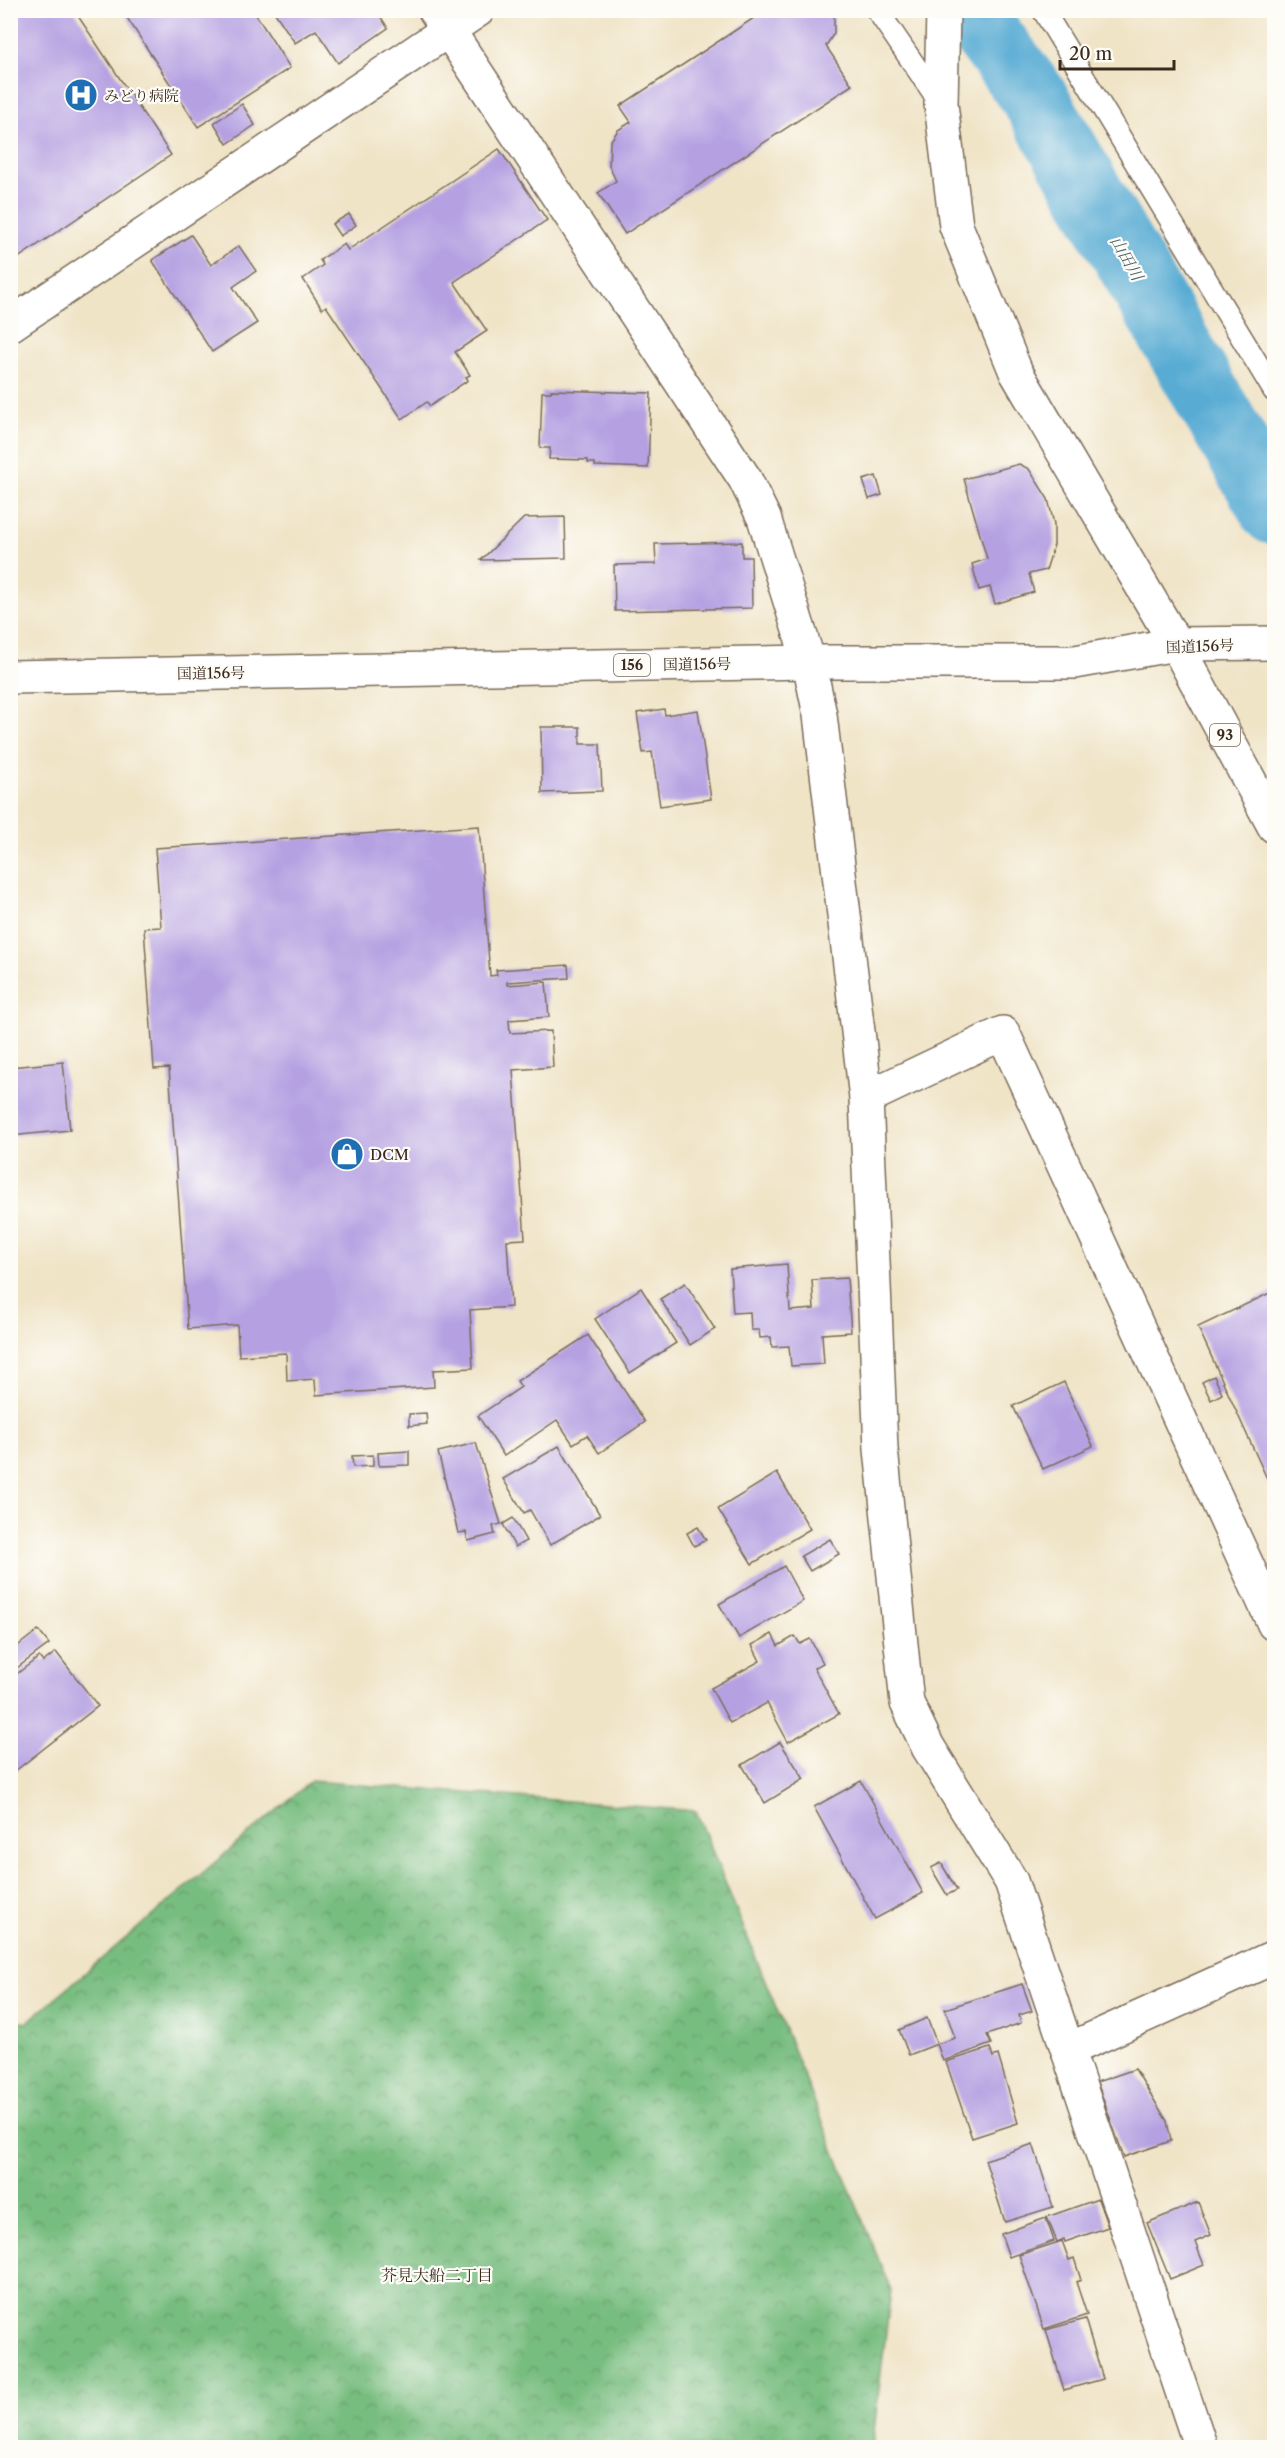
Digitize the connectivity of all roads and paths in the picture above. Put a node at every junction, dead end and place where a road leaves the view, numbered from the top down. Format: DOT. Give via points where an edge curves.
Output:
graph roads {
  1 [pos="478,10"];
  2 [pos="878,10"];
  3 [pos="943,10"];
  4 [pos="1043,10"];
  5 [pos="441,20"];
  6 [pos="942,98"];
  7 [pos="10,325"];
  8 [pos="1275,391"];
  9 [pos="1176,644"];
  10 [pos="1263,644"];
  11 [pos="809,662"];
  12 [pos="10,677"];
  13 [pos="1275,826"];
  14 [pos="866,1098"];
  15 [pos="1275,1624"];
  16 [pos="1275,1957"];
  17 [pos="1068,2049"];
  18 [pos="1201,2448"];
  1 -- 5 [label="main road"];
  2 -- 6 [label="lane"];
  3 -- 6 [label="main road"];
  4 -- 8 [label="lane"];
  5 -- 7 [label="main road"];
  5 -- 11 [label="main road" via="745,480 764,518"];
  6 -- 9 [label="main road" via="956,226 1016,372"];
  9 -- 10 [label="main road, 国道156号 / 156"];
  9 -- 11 [label="main road, 国道156号 / 156" via="1075,662"];
  9 -- 13 [label="main road, 93"];
  11 -- 12 [label="main road, 国道156号 / 156"];
  11 -- 14 [label="main road" via="820,715"];
  14 -- 15 [label="main road" via="1003,1033"];
  14 -- 17 [label="main road" via="881,1449 906,1702 928,1747 1011,1881"];
  16 -- 17 [label="main road"];
  17 -- 18 [label="main road"];
}
